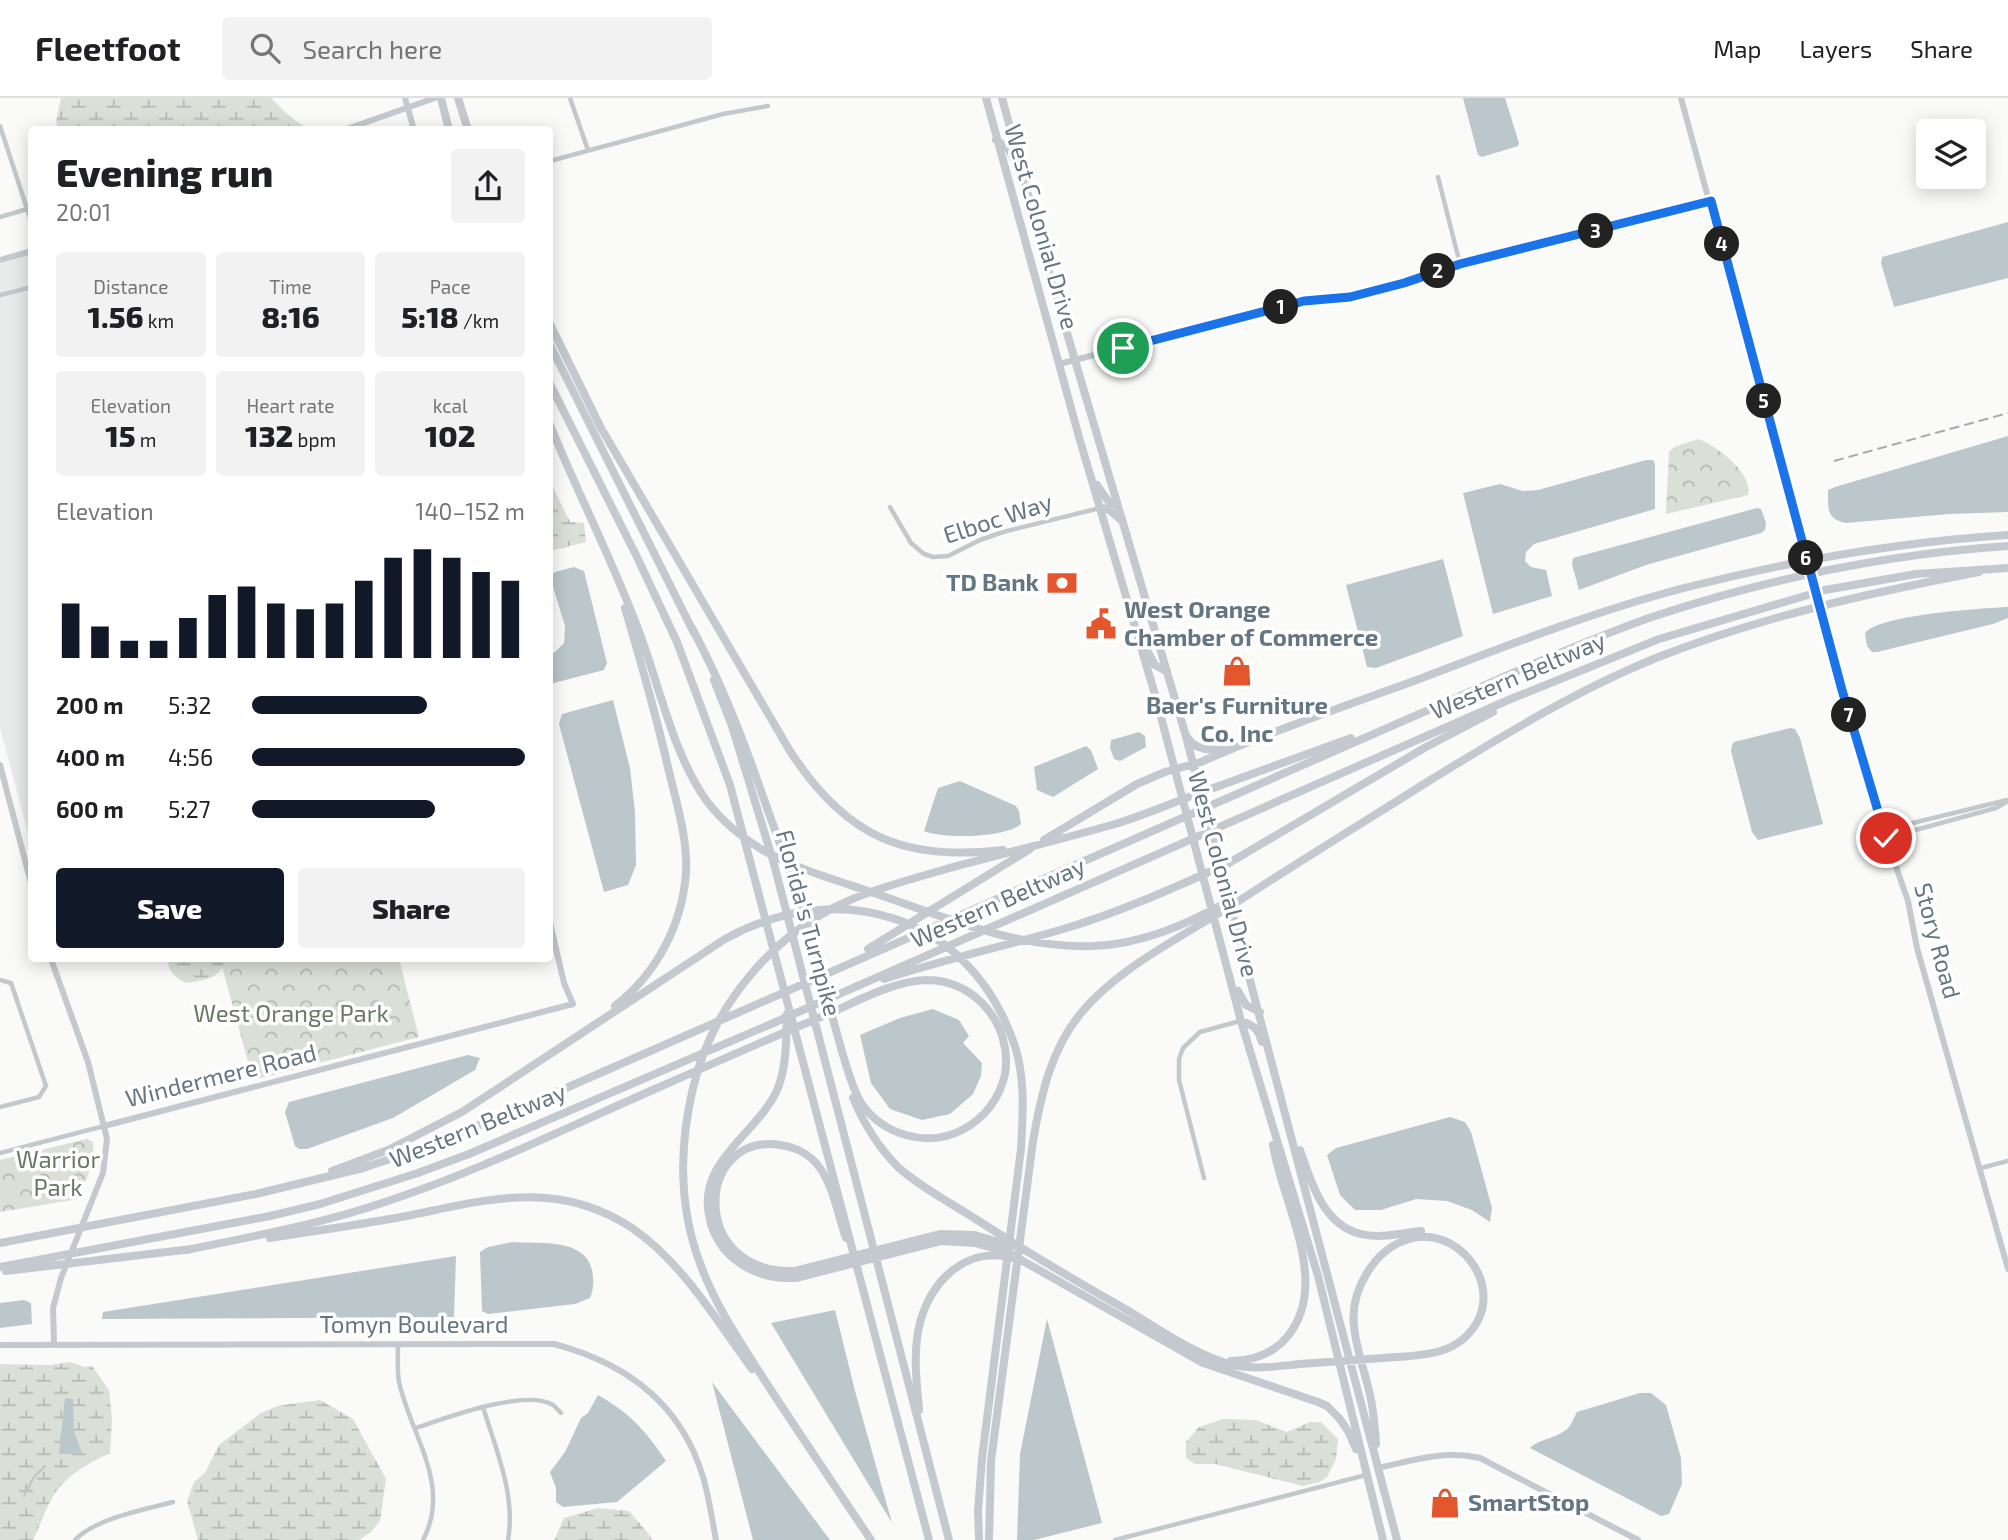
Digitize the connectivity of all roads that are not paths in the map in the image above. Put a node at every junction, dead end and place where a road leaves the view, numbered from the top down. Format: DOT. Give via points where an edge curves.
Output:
graph roads {
  1 [pos="405,98"];
  2 [pos="435,98"];
  3 [pos="570,98"];
  4 [pos="986,98"];
  5 [pos="993,98"];
  6 [pos="1681,98"];
  7 [pos="458,99"];
  8 [pos="1003,100"];
  9 [pos="441,101"];
  10 [pos="768,106"];
  11 [pos="408,107"];
  12 [pos="0,126"];
  13 [pos="355,126"];
  14 [pos="413,126"];
  15 [pos="448,126"];
  16 [pos="467,126"];
  17 [pos="996,140"];
  18 [pos="3,146"];
  19 [pos="588,150"];
  20 [pos="553,160"];
  21 [pos="1438,177"];
  22 [pos="1027,188"];
  23 [pos="1711,201"];
  24 [pos="27,209"];
  25 [pos="28,212"];
  26 [pos="0,217"];
  27 [pos="28,252"];
  28 [pos="0,260"];
  29 [pos="1460,264"];
  30 [pos="28,288"];
  31 [pos="0,295"];
  32 [pos="553,330"];
  33 [pos="553,351"];
  34 [pos="1075,360"];
  35 [pos="1059,364"];
  36 [pos="553,390"];
  37 [pos="553,432"];
  38 [pos="1090,473"];
  39 [pos="1117,505"];
  40 [pos="890,507"];
  41 [pos="1100,508"];
  42 [pos="1121,520"];
  43 [pos="594,526"];
  44 [pos="2008,535"];
  45 [pos="2008,546"];
  46 [pos="2006,568"];
  47 [pos="692,628"];
  48 [pos="1136,630"];
  49 [pos="1167,671"];
  50 [pos="1559,680"];
  51 [pos="1185,733"];
  52 [pos="1375,733"];
  53 [pos="1228,750"];
  54 [pos="1192,764"];
  55 [pos="0,765"];
  56 [pos="1174,769"];
  57 [pos="2008,800"];
  58 [pos="1884,830"];
  59 [pos="1071,836"];
  60 [pos="1886,838"];
  61 [pos="1220,867"];
  62 [pos="28,872"];
  63 [pos="1203,875"];
  64 [pos="1199,922"];
  65 [pos="553,936"];
  66 [pos="52,962"];
  67 [pos="831,970"];
  68 [pos="1231,975"];
  69 [pos="0,980"];
  70 [pos="838,995"];
  71 [pos="787,1000"];
  72 [pos="1259,1012"];
  73 [pos="1241,1021"];
  74 [pos="838,1038"];
  75 [pos="560,1048"];
  76 [pos="1276,1077"];
  77 [pos="0,1107"];
  78 [pos="1269,1118"];
  79 [pos="104,1126"];
  80 [pos="0,1153"];
  81 [pos="2008,1161"];
  82 [pos="1981,1168"];
  83 [pos="1204,1178"];
  84 [pos="303,1183"];
  85 [pos="0,1243"];
  86 [pos="892,1249"];
  87 [pos="187,1250"];
  88 [pos="840,1263"];
  89 [pos="1046,1263"];
  90 [pos="1031,1266"];
  91 [pos="2008,1269"];
  92 [pos="0,1270"];
  93 [pos="862,1284"];
  94 [pos="721,1319"];
  95 [pos="54,1344"];
  96 [pos="398,1344"];
  97 [pos="0,1345"];
  98 [pos="1221,1361"];
  99 [pos="1369,1361"];
  100 [pos="1325,1365"];
  101 [pos="1233,1372"];
  102 [pos="997,1377"];
  103 [pos="483,1407"];
  104 [pos="561,1413"];
  105 [pos="416,1428"];
  106 [pos="922,1436"];
  107 [pos="1378,1468"];
  108 [pos="1366,1474"];
  109 [pos="173,1502"];
  110 [pos="75,1540"];
  111 [pos="423,1540"];
  112 [pos="508,1540"];
  113 [pos="716,1540"];
  114 [pos="871,1540"];
  115 [pos="929,1540"];
  116 [pos="949,1540"];
  117 [pos="979,1540"];
  118 [pos="989,1540"];
  119 [pos="1115,1540"];
  120 [pos="1383,1540"];
  121 [pos="1397,1540"];
  122 [pos="1638,1540"];
  1 -- 11 [label="street"];
  2 -- 11 [label="street"];
  3 -- 19 [label="street"];
  4 -- 17 [label="highway, West Colonial Drive"];
  5 -- 8 [label="highway"];
  6 -- 23 [label="street, Story Road"];
  7 -- 16 [label="highway"];
  8 -- 22 [label="highway, West Colonial Drive"];
  9 -- 15 [label="highway"];
  10 -- 19 [label="street"];
  11 -- 13 [label="street"];
  11 -- 14 [label="street"];
  12 -- 18 [label="street"];
  17 -- 22 [label="highway" via="1008,148"];
  17 -- 35 [label="highway, West Colonial Drive"];
  18 -- 24 [label="street"];
  19 -- 20 [label="street"];
  21 -- 29 [label="street"];
  22 -- 34 [label="highway, West Colonial Drive"];
  23 -- 29 [label="street"];
  23 -- 58 [label="street, Story Road"];
  24 -- 25 [label="street"];
  24 -- 26 [label="street"];
  27 -- 28 [label="street"];
  29 -- 34 [label="street" via="1361,294 1304,301"];
  30 -- 31 [label="street"];
  32 -- 59 [label="highway" via="601,428 817,790 848,819 879,838 907,847 948,854"];
  33 -- 47 [label="highway, Florida's Turnpike"];
  34 -- 35 [label="street"];
  34 -- 39 [label="highway, West Colonial Drive"];
  35 -- 38 [label="highway, West Colonial Drive"];
  36 -- 71 [label="highway, Florida's Turnpike" via="696,689 730,785"];
  37 -- 43 [label="highway"];
  38 -- 39 [label="highway" via="1103,494"];
  38 -- 41 [label="highway, West Colonial Drive"];
  39 -- 42 [label="highway, West Colonial Drive"];
  40 -- 41 [label="street, Elboc Way" via="911,543 933,557 948,556 1003,532"];
  41 -- 42 [label="highway"];
  41 -- 48 [label="highway, West Colonial Drive"];
  42 -- 49 [label="highway, West Colonial Drive"];
  43 -- 64 [label="highway" via="642,638 682,758 708,803 738,834 781,859 1023,941 1071,947 1122,944"];
  43 -- 75 [label="highway" via="624,603 659,728 686,872 674,926 647,976"];
  44 -- 53 [label="highway" via="1784,565 1683,588 1569,623"];
  45 -- 52 [label="highway, Western Beltway" via="1889,560 1791,578 1650,618"];
  46 -- 50 [label="highway, Western Beltway" via="1916,573 1792,598 1659,639"];
  46 -- 64 [label="highway" via="1797,611 1712,637 1598,684 1510,732"];
  47 -- 74 [label="highway" via="739,726 803,912"];
  47 -- 106 [label="highway, Florida's Turnpike" via="732,726 767,839"];
  48 -- 49 [label="highway" via="1155,666"];
  48 -- 56 [label="highway, West Colonial Drive"];
  49 -- 51 [label="highway, West Colonial Drive"];
  50 -- 61 [label="highway" via="1426,747"];
  50 -- 70 [label="highway, Western Beltway"];
  51 -- 53 [label="highway" via="1199,748"];
  51 -- 54 [label="highway, West Colonial Drive"];
  52 -- 59 [label="highway"];
  52 -- 67 [label="highway, Western Beltway"];
  53 -- 54 [label="highway"];
  54 -- 56 [label="highway"];
  54 -- 61 [label="highway, West Colonial Drive"];
  55 -- 62 [label="street"];
  56 -- 63 [label="highway, West Colonial Drive"];
  56 -- 67 [label="highway" via="1111,798"];
  57 -- 58 [label="street"];
  57 -- 60 [label="street" via="1996,808"];
  58 -- 60 [label="street, Story Road"];
  59 -- 94 [label="highway" via="888,885 846,901 789,937 751,974 708,1041 695,1077 683,1142 685,1204 700,1264"];
  60 -- 82 [label="street, Story Road" via="1908,901 1918,951"];
  61 -- 63 [label="highway"];
  61 -- 72 [label="highway, West Colonial Drive"];
  63 -- 68 [label="highway, West Colonial Drive"];
  63 -- 70 [label="highway" via="1102,916 938,961"];
  64 -- 102 [label="highway" via="1102,991 1065,1036 1051,1066 1040,1102"];
  65 -- 79 [label="street, Windermere Road" via="573,1004"];
  66 -- 79 [label="street" via="88,1062"];
  67 -- 84 [label="highway, Western Beltway" via="466,1131 363,1168"];
  68 -- 72 [label="highway" via="1243,1002"];
  68 -- 73 [label="highway, West Colonial Drive"];
  69 -- 77 [label="street" via="11,983 46,1086 39,1097"];
  70 -- 92 [label="highway, Western Beltway" via="418,1173 270,1216"];
  71 -- 88 [label="highway" via="786,1051 778,1087 770,1104 717,1168 708,1189 708,1211 723,1247 754,1272 785,1279"];
  71 -- 93 [label="highway, Florida's Turnpike"];
  72 -- 76 [label="highway, West Colonial Drive"];
  73 -- 76 [label="highway" via="1259,1031"];
  73 -- 78 [label="highway, West Colonial Drive"];
  73 -- 83 [label="street" via="1200,1032 1183,1048 1179,1059 1179,1080"];
  74 -- 87 [label="highway" via="860,1101 883,1125 905,1135 930,1138 965,1128 992,1104 1004,1080 1006,1052 997,1022 980,1000 955,985 911,982 387,1202 332,1219"];
  74 -- 89 [label="highway" via="860,1115 888,1156 928,1189"];
  75 -- 84 [label="highway" via="422,1134"];
  75 -- 102 [label="highway" via="726,939 794,912 831,908 870,912 910,925 943,944 972,971 996,1003 1013,1038 1022,1074 1020,1163"];
  76 -- 99 [label="highway" via="1308,1172 1327,1211 1362,1235 1423,1231 1456,1240 1480,1264 1485,1278 1487,1306 1482,1323 1466,1344 1437,1358"];
  76 -- 107 [label="highway, West Colonial Drive"];
  78 -- 98 [label="highway" via="1275,1159 1303,1255 1303,1299 1291,1333 1274,1350 1251,1360"];
  78 -- 108 [label="highway, West Colonial Drive" via="1318,1276"];
  79 -- 80 [label="street, Windermere Road"];
  79 -- 95 [label="street" via="103,1172 61,1278 53,1308"];
  81 -- 82 [label="street"];
  82 -- 91 [label="street, Story Road"];
  84 -- 85 [label="highway, Western Beltway"];
  86 -- 88 [label="highway"];
  86 -- 89 [label="highway" via="941,1234 975,1235 1011,1245"];
  86 -- 90 [label="highway" via="957,1241 993,1247"];
  87 -- 92 [label="highway"];
  87 -- 94 [label="highway" via="516,1196 552,1198 596,1209 632,1229 667,1259"];
  88 -- 93 [label="highway" via="786,1271 758,1266 738,1254 722,1232 715,1210 717,1186 730,1162 765,1144 788,1146 812,1159 827,1179"];
  89 -- 98 [label="highway"];
  90 -- 101 [label="highway" via="1203,1363"];
  90 -- 106 [label="highway" via="1006,1256 976,1257 950,1271 939,1284 917,1336"];
  93 -- 115 [label="highway, Florida's Turnpike"];
  94 -- 114 [label="highway"];
  95 -- 96 [label="street, Tomyn Boulevard"];
  95 -- 97 [label="street, Tomyn Boulevard"];
  96 -- 105 [label="street" via="399,1381"];
  96 -- 113 [label="street, Tomyn Boulevard" via="554,1344 618,1368 644,1387 676,1422 702,1474"];
  98 -- 100 [label="highway" via="1259,1367"];
  99 -- 100 [label="highway"];
  99 -- 107 [label="highway" via="1437,1354 1469,1334 1481,1311 1483,1290 1478,1272 1464,1252 1432,1237 1406,1240 1377,1260 1360,1288 1353,1325 1374,1414"];
  100 -- 101 [label="highway"];
  101 -- 108 [label="highway" via="1327,1406 1348,1431"];
  102 -- 117 [label="highway" via="982,1458"];
  102 -- 118 [label="highway"];
  103 -- 104 [label="street" via="532,1401 552,1404"];
  103 -- 105 [label="street"];
  103 -- 112 [label="street" via="510,1500"];
  105 -- 111 [label="street" via="435,1506"];
  106 -- 116 [label="highway, Florida's Turnpike"];
  107 -- 121 [label="highway, West Colonial Drive"];
  107 -- 122 [label="street" via="1441,1454 1480,1458"];
  108 -- 119 [label="street"];
  108 -- 120 [label="highway, West Colonial Drive"];
  109 -- 110 [label="street" via="104,1522"];
}
